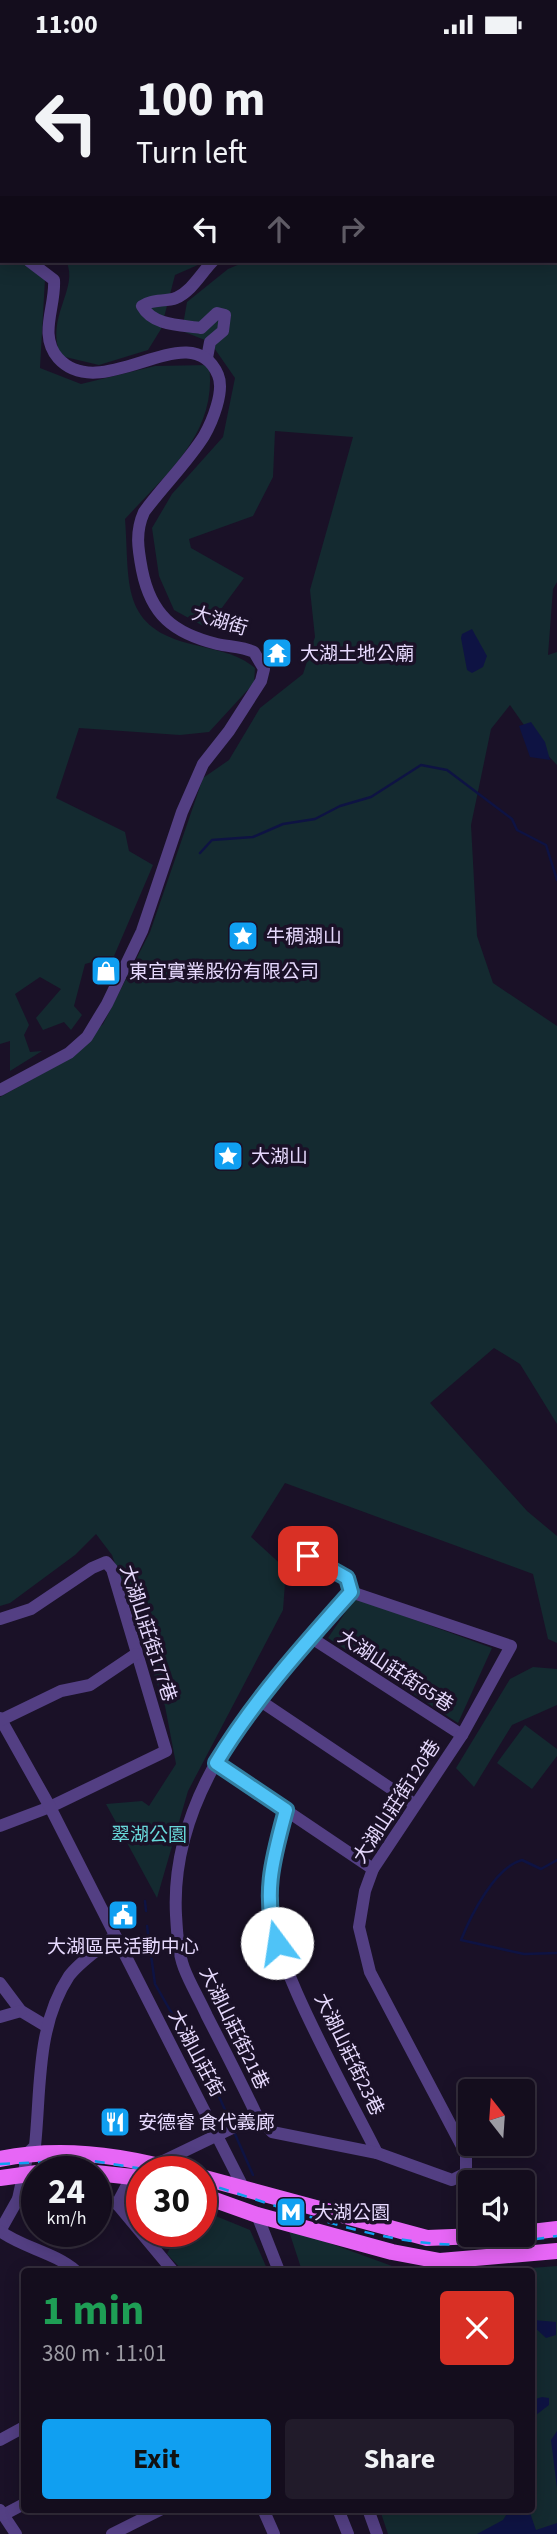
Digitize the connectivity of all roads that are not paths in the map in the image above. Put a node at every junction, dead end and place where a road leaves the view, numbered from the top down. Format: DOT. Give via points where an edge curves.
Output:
graph roads {
  1 [pos="32,263"];
  2 [pos="211,263"];
  3 [pos="207,358"];
  4 [pos="0,1090"];
  5 [pos="289,1545"];
  6 [pos="351,1592"];
  7 [pos="0,1619"];
  8 [pos="310,1637"];
  9 [pos="136,1654"];
  10 [pos="259,1700"];
  11 [pos="1,1719"];
  12 [pos="462,1735"];
  13 [pos="216,1763"];
  14 [pos="414,1804"];
  15 [pos="50,1807"];
  16 [pos="286,1810"];
  17 [pos="0,1826"];
  18 [pos="373,1869"];
  19 [pos="114,1936"];
  20 [pos="0,1983"];
  21 [pos="21,2011"];
  22 [pos="0,2017"];
  23 [pos="46,2026"];
  24 [pos="257,2116"];
  25 [pos="218,2134"];
  26 [pos="28,2153"];
  27 [pos="377,2153"];
  28 [pos="28,2156"];
  29 [pos="176,2156"];
  30 [pos="0,2159"];
  31 [pos="126,2167"];
  32 [pos="21,2175"];
  33 [pos="0,2178"];
  34 [pos="217,2181"];
  35 [pos="126,2187"];
  36 [pos="244,2189"];
  37 [pos="21,2193"];
  38 [pos="21,2198"];
  39 [pos="18,2199"];
  40 [pos="217,2201"];
  41 [pos="112,2202"];
  42 [pos="117,2204"];
  43 [pos="5,2214"];
  44 [pos="257,2215"];
  45 [pos="557,2229"];
  46 [pos="0,2231"];
  47 [pos="535,2232"];
  48 [pos="458,2237"];
  49 [pos="557,2251"];
  50 [pos="67,2268"];
  51 [pos="170,2268"];
  52 [pos="278,2268"];
  53 [pos="21,2429"];
  54 [pos="0,2440"];
  55 [pos="21,2505"];
  56 [pos="1,2513"];
  57 [pos="154,2513"];
  58 [pos="265,2513"];
  59 [pos="340,2513"];
  60 [pos="369,2513"];
  61 [pos="16,2534"];
  62 [pos="112,2534"];
  63 [pos="274,2534"];
  64 [pos="348,2534"];
  65 [pos="377,2534"];
  1 -- 3 [label="street" via="54,281 49,338 65,362 106,372 168,354"];
  2 -- 3 [label="street" via="178,297 142,306 146,314 173,326 201,328 216,313 225,315 223,331 210,342"];
  3 -- 4 [label="street, 大湖街" via="220,379 218,400 204,435 138,525 140,561 150,603 159,616 192,635 254,652 263,663 264,676 203,764 142,930 87,1037 69,1053"];
  5 -- 6 [label="street, 大湖山莊街120巷" via="347,1578"];
  6 -- 8 [label="street, 大湖山莊街21巷"];
  6 -- 12 [label="street, 大湖山莊街120巷" via="511,1646"];
  7 -- 9 [label="street, 大湖山莊街177巷" via="31,1609 106,1562 112,1569"];
  8 -- 10 [label="street, 大湖山莊街21巷"];
  8 -- 12 [label="street, 大湖山莊街65巷"];
  9 -- 11 [label="street" via="90,1685 61,1692"];
  9 -- 15 [label="street, 大湖山莊街177巷" via="166,1751"];
  10 -- 13 [label="street, 大湖山莊街21巷"];
  10 -- 14 [label="street"];
  11 -- 15 [label="street, 大湖山莊街"];
  12 -- 14 [label="street, 大湖山莊街120巷"];
  13 -- 16 [label="street"];
  13 -- 24 [label="street, 大湖山莊街21巷" via="182,1843 175,1896 177,1927 183,1967"];
  14 -- 18 [label="street, 大湖山莊街120巷"];
  15 -- 17 [label="street"];
  15 -- 19 [label="street, 大湖山莊街"];
  16 -- 18 [label="street"];
  16 -- 27 [label="street, 大湖山莊街23巷" via="268,1894 269,1917 295,1987"];
  18 -- 27 [label="street, 大湖山莊街120巷" via="359,1927 370,1972 466,2154 466,2172 452,2180"];
  19 -- 23 [label="street" via="71,1974"];
  19 -- 25 [label="street, 大湖山莊街"];
  20 -- 21 [label="street"];
  21 -- 22 [label="street"];
  21 -- 23 [label="street"];
  23 -- 26 [label="street" via="35,2145"];
  24 -- 25 [label="street"];
  24 -- 27 [label="street, 大湖山莊街120巷" via="272,2132"];
  25 -- 29 [label="street"];
  25 -- 36 [label="street, 大湖山莊街"];
  26 -- 28 [label="street"];
  26 -- 30 [label="main road"];
  26 -- 31 [label="main road" via="91,2154"];
  32 -- 33 [label="main road"];
  34 -- 36 [label="main road"];
  35 -- 42 [label="street"];
  36 -- 48 [label="main road" via="427,2238"];
  37 -- 39 [label="street"];
  38 -- 39 [label="street"];
  39 -- 43 [label="street"];
  40 -- 44 [label="main road"];
  41 -- 42 [label="street"];
  42 -- 51 [label="street"];
  43 -- 46 [label="street"];
  44 -- 49 [label="main road" via="440,2261"];
  44 -- 52 [label="street"];
  45 -- 47 [label="main road"];
  46 -- 50 [label="street"];
  53 -- 54 [label="street"];
  55 -- 56 [label="street"];
  56 -- 61 [label="street"];
  57 -- 62 [label="street"];
  58 -- 63 [label="street"];
  59 -- 64 [label="street"];
  60 -- 65 [label="street"];
}
